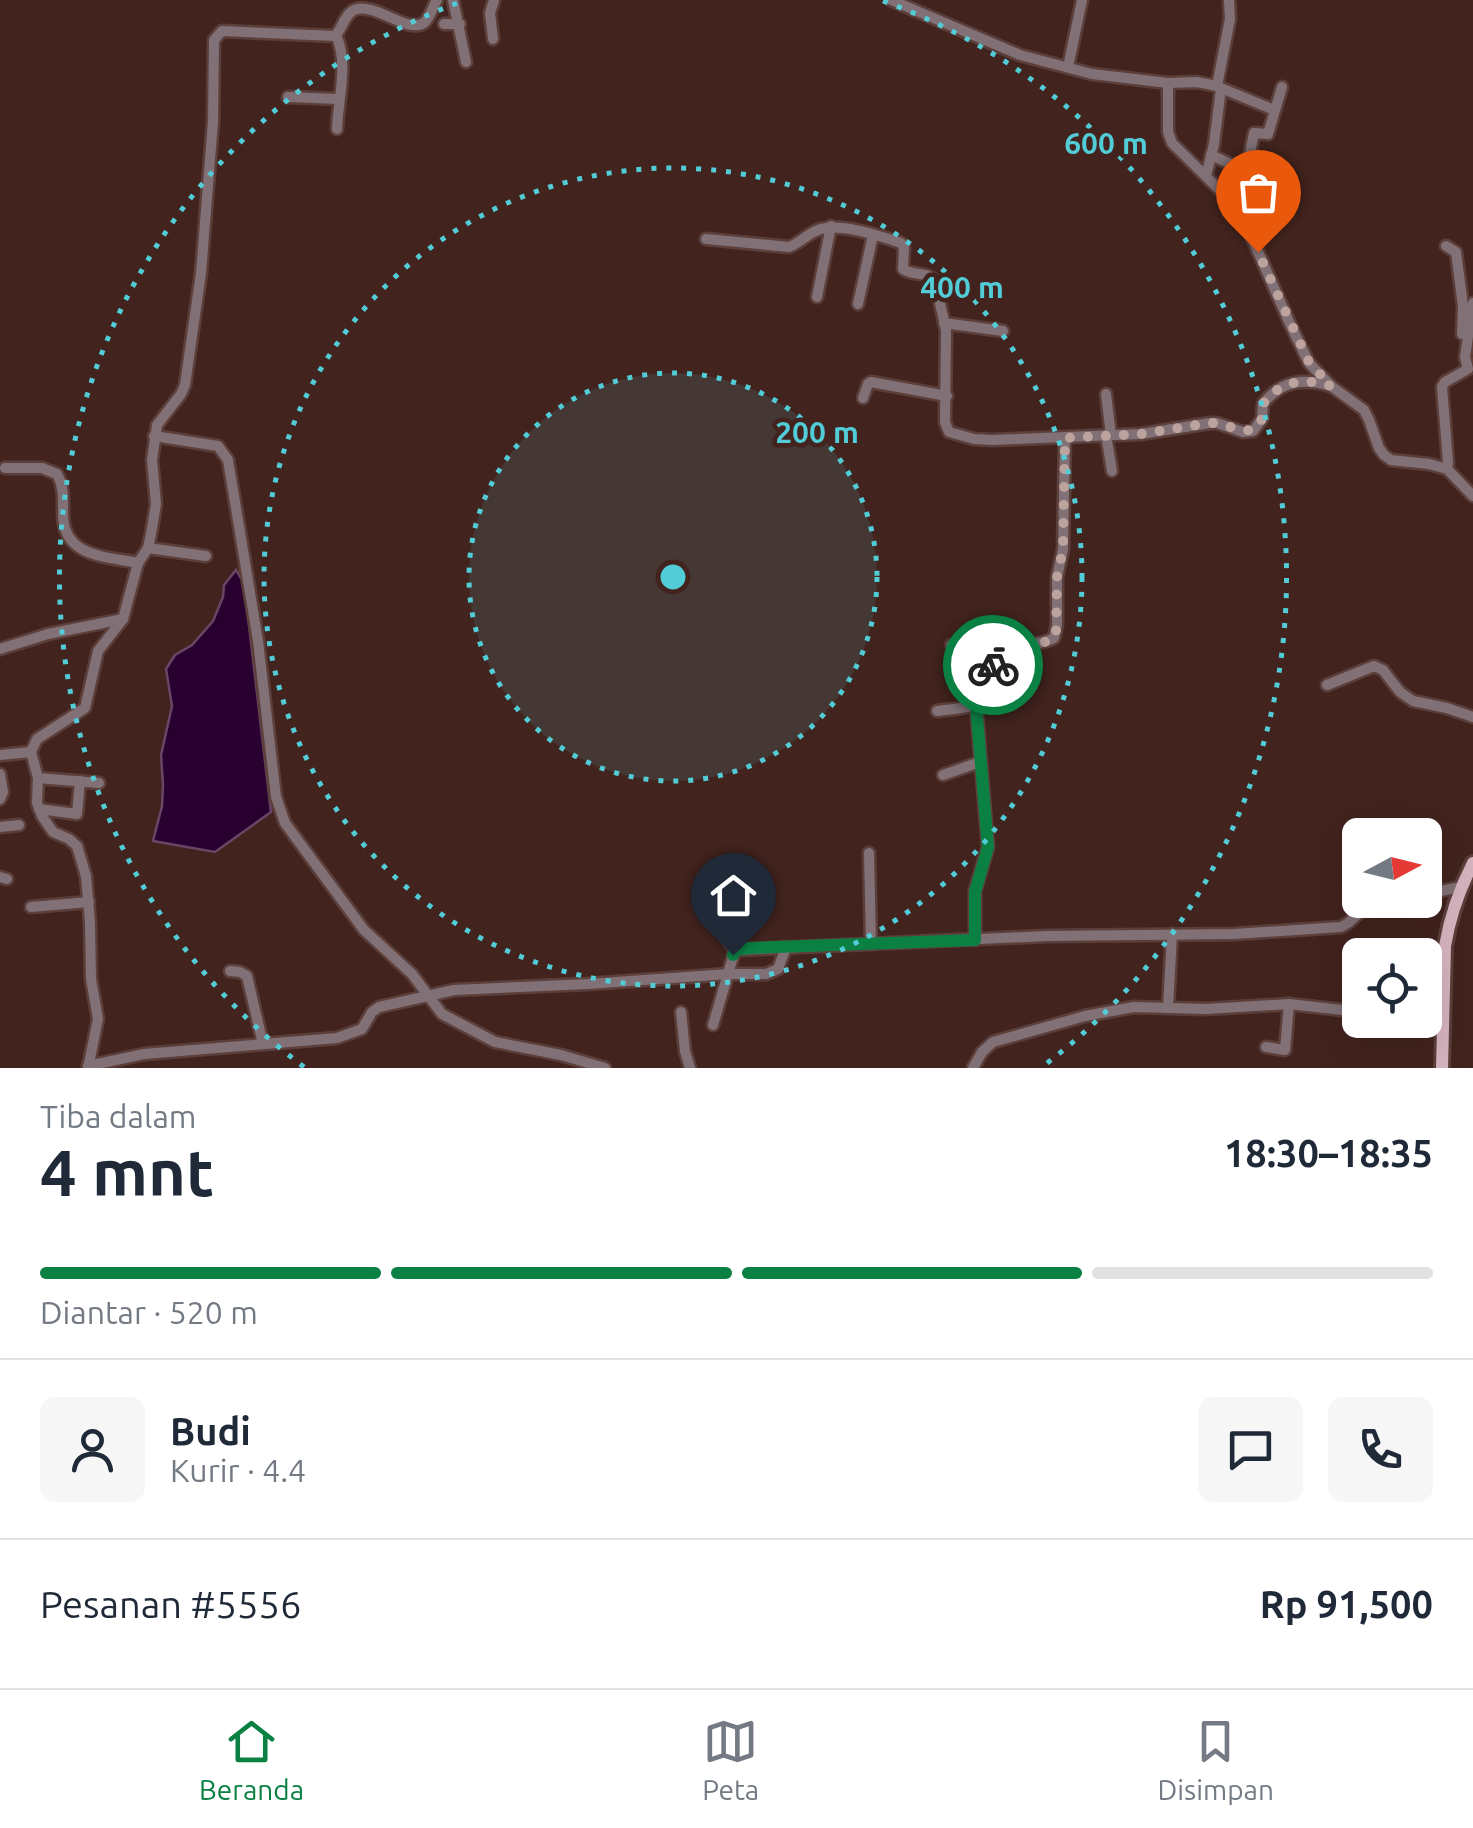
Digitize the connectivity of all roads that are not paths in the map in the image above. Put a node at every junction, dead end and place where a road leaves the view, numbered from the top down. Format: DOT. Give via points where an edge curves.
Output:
graph roads {
  1 [pos="437,0"];
  2 [pos="453,0"];
  3 [pos="494,0"];
  4 [pos="891,0"];
  5 [pos="1082,0"];
  6 [pos="1228,0"];
  7 [pos="444,24"];
  8 [pos="460,24"];
  9 [pos="336,35"];
  10 [pos="493,39"];
  11 [pos="466,62"];
  12 [pos="1068,67"];
  13 [pos="1168,83"];
  14 [pos="1219,87"];
  15 [pos="1282,87"];
  16 [pos="288,97"];
  17 [pos="338,99"];
  18 [pos="1274,110"];
  19 [pos="337,128"];
  20 [pos="1211,156"];
  21 [pos="1246,171"];
  22 [pos="1206,176"];
  23 [pos="1239,209"];
  24 [pos="831,226"];
  25 [pos="873,235"];
  26 [pos="706,239"];
  27 [pos="1446,246"];
  28 [pos="817,298"];
  29 [pos="1473,303"];
  30 [pos="858,304"];
  31 [pos="944,323"];
  32 [pos="1003,332"];
  33 [pos="1466,344"];
  34 [pos="1470,369"];
  35 [pos="1331,386"];
  36 [pos="1106,394"];
  37 [pos="946,396"];
  38 [pos="863,398"];
  39 [pos="1108,435"];
  40 [pos="154,436"];
  41 [pos="1065,438"];
  42 [pos="5,468"];
  43 [pos="1446,469"];
  44 [pos="1112,472"];
  45 [pos="1473,496"];
  46 [pos="148,548"];
  47 [pos="206,556"];
  48 [pos="138,563"];
  49 [pos="123,619"];
  50 [pos="952,645"];
  51 [pos="993,645"];
  52 [pos="0,650"];
  53 [pos="1327,685"];
  54 [pos="976,705"];
  55 [pos="937,711"];
  56 [pos="1473,717"];
  57 [pos="31,752"];
  58 [pos="0,756"];
  59 [pos="980,762"];
  60 [pos="0,774"];
  61 [pos="943,775"];
  62 [pos="38,778"];
  63 [pos="80,781"];
  64 [pos="100,783"];
  65 [pos="0,800"];
  66 [pos="39,809"];
  67 [pos="19,825"];
  68 [pos="0,827"];
  69 [pos="869,854"];
  70 [pos="1473,863"];
  71 [pos="1461,887"];
  72 [pos="1442,891"];
  73 [pos="89,902"];
  74 [pos="31,908"];
  75 [pos="1353,918"];
  76 [pos="723,934"];
  77 [pos="1172,934"];
  78 [pos="975,940"];
  79 [pos="871,944"];
  80 [pos="786,946"];
  81 [pos="735,950"];
  82 [pos="230,971"];
  83 [pos="728,974"];
  84 [pos="1444,976"];
  85 [pos="429,995"];
  86 [pos="1289,1004"];
  87 [pos="1168,1008"];
  88 [pos="1342,1010"];
  89 [pos="681,1012"];
  90 [pos="1443,1016"];
  91 [pos="713,1025"];
  92 [pos="263,1044"];
  93 [pos="1266,1047"];
  94 [pos="591,1066"];
  95 [pos="88,1067"];
  96 [pos="606,1068"];
  97 [pos="690,1068"];
  98 [pos="973,1068"];
  99 [pos="1442,1068"];
  1 -- 9 [label="street" via="416,25 354,10"];
  2 -- 8 [label="street"];
  3 -- 10 [label="street"];
  4 -- 12 [label="street" via="1020,56"];
  5 -- 12 [label="street"];
  6 -- 14 [label="street"];
  7 -- 8 [label="street"];
  8 -- 11 [label="street"];
  9 -- 17 [label="street"];
  9 -- 40 [label="street" via="222,31 214,40 202,273 185,385"];
  12 -- 13 [label="street"];
  13 -- 14 [label="street"];
  13 -- 22 [label="street" via="1169,138"];
  14 -- 18 [label="street"];
  14 -- 20 [label="street"];
  15 -- 18 [label="street"];
  16 -- 17 [label="street"];
  17 -- 19 [label="street"];
  18 -- 21 [label="street" via="1268,134 1254,132"];
  20 -- 21 [label="street"];
  20 -- 22 [label="street"];
  21 -- 23 [label="street"];
  22 -- 23 [label="street"];
  23 -- 35 [label="street" via="1309,362"];
  24 -- 25 [label="street"];
  24 -- 26 [label="street" via="789,247"];
  24 -- 28 [label="street"];
  25 -- 30 [label="street"];
  25 -- 31 [label="street" via="901,243 905,271 934,278"];
  27 -- 33 [label="street" via="1456,252"];
  29 -- 33 [label="street"];
  31 -- 32 [label="street"];
  31 -- 37 [label="street"];
  33 -- 34 [label="street"];
  34 -- 43 [label="street" via="1442,387"];
  35 -- 39 [label="street" via="1303,380 1281,387 1263,404 1253,430 1217,423"];
  35 -- 43 [label="street" via="1364,410 1384,455"];
  36 -- 39 [label="street"];
  37 -- 38 [label="street" via="871,382"];
  37 -- 41 [label="street" via="945,422 954,435"];
  39 -- 41 [label="street"];
  39 -- 44 [label="street"];
  40 -- 46 [label="street" via="156,504"];
  40 -- 85 [label="street" via="218,446 226,455 280,815 364,930"];
  41 -- 51 [label="street" via="1055,636"];
  42 -- 48 [label="street" via="57,474 70,541 87,552"];
  43 -- 45 [label="street"];
  46 -- 47 [label="street"];
  46 -- 48 [label="street"];
  48 -- 49 [label="street"];
  49 -- 52 [label="street"];
  49 -- 57 [label="street" via="98,651 85,708 36,739"];
  50 -- 51 [label="street"];
  51 -- 54 [label="street" via="993,693"];
  53 -- 56 [label="street" via="1374,666 1413,701"];
  54 -- 55 [label="street"];
  54 -- 59 [label="street"];
  57 -- 58 [label="street"];
  57 -- 62 [label="street"];
  59 -- 61 [label="street"];
  59 -- 78 [label="street" via="988,847 975,892"];
  60 -- 65 [label="street"];
  62 -- 63 [label="street"];
  62 -- 66 [label="street"];
  63 -- 64 [label="street"];
  63 -- 66 [label="street" via="77,814"];
  66 -- 73 [label="street" via="53,832 77,846"];
  67 -- 68 [label="street"];
  69 -- 79 [label="street"];
  70 -- 71 [label="main road"];
  71 -- 72 [label="street"];
  71 -- 84 [label="main road" via="1448,927"];
  73 -- 74 [label="street"];
  73 -- 95 [label="street" via="98,1019"];
  75 -- 77 [label="street" via="1325,929"];
  76 -- 81 [label="street"];
  77 -- 78 [label="street"];
  77 -- 87 [label="street"];
  78 -- 79 [label="street"];
  79 -- 80 [label="street"];
  80 -- 81 [label="street"];
  80 -- 83 [label="street" via="774,972"];
  81 -- 83 [label="street"];
  82 -- 92 [label="street" via="247,976"];
  83 -- 85 [label="street"];
  83 -- 91 [label="street"];
  84 -- 90 [label="main road"];
  85 -- 92 [label="street" via="375,1009 355,1033"];
  85 -- 94 [label="street" via="447,1018 495,1042"];
  86 -- 87 [label="street"];
  86 -- 88 [label="street"];
  86 -- 93 [label="street" via="1286,1050"];
  87 -- 98 [label="street" via="1119,1009 998,1040"];
  89 -- 97 [label="street"];
  90 -- 99 [label="main road"];
  92 -- 95 [label="street" via="144,1054"];
  94 -- 96 [label="street"];
}
